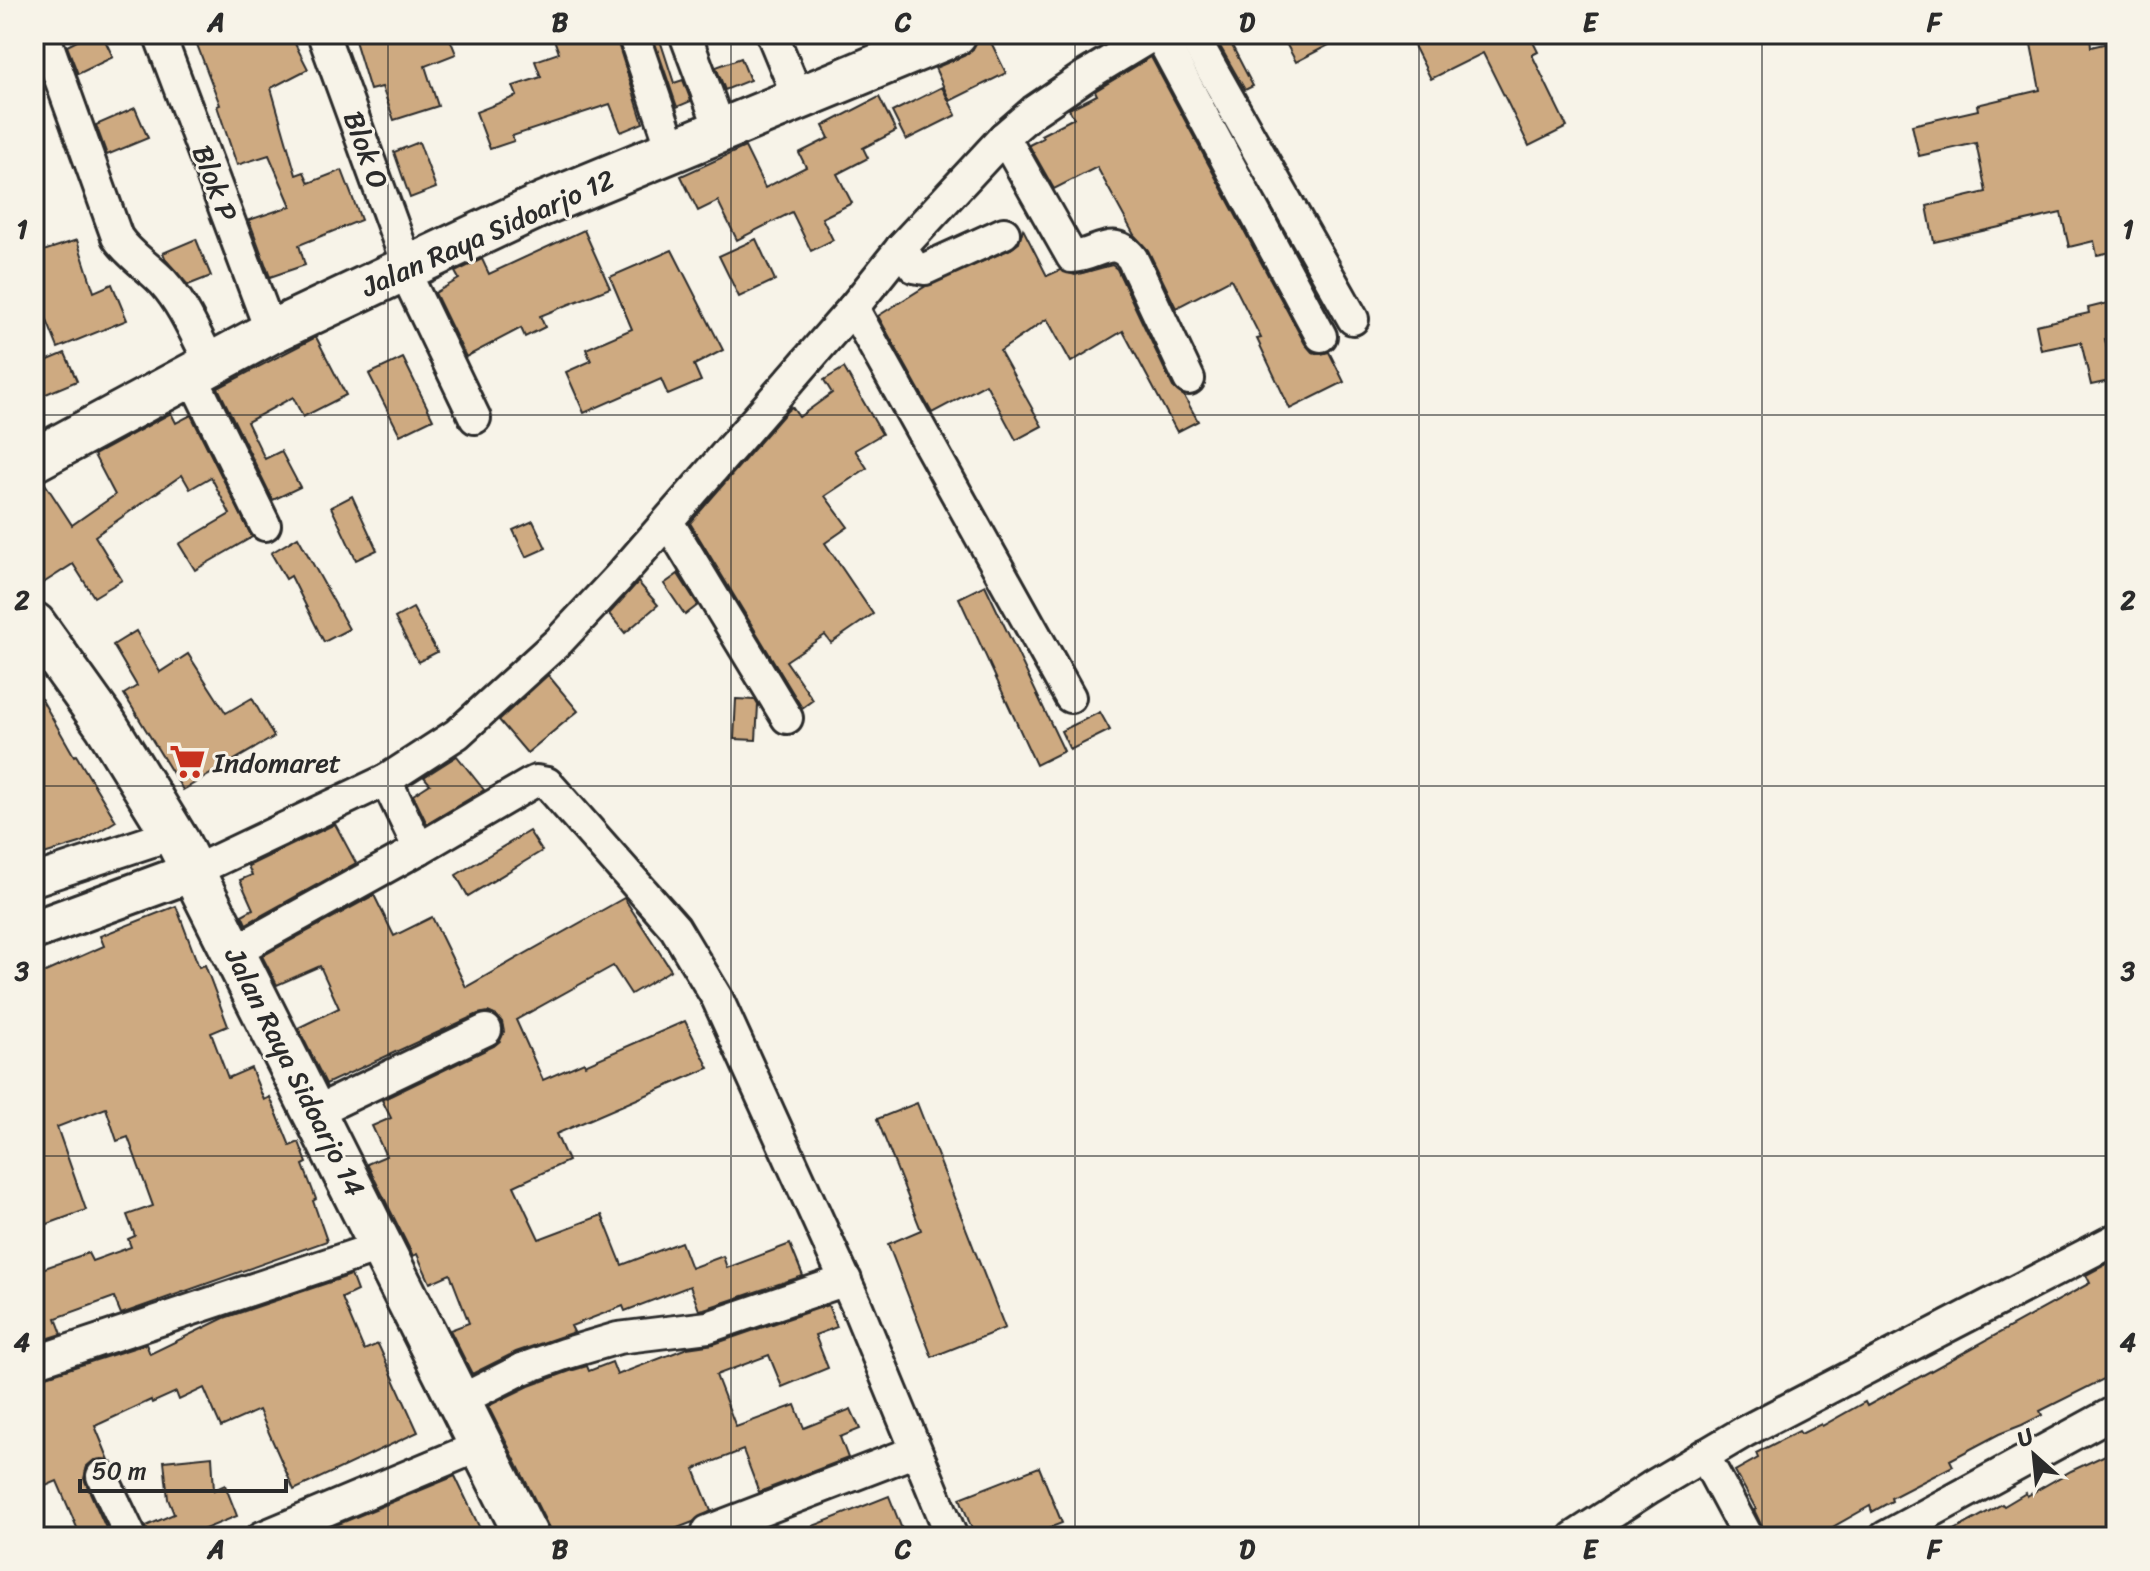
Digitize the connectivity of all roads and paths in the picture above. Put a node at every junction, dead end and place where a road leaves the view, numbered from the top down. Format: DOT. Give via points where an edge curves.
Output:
graph roads {
  1 [pos="44,34"];
  2 [pos="159,34"];
  3 [pos="323,34"];
  4 [pos="633,34"];
  5 [pos="772,34"];
  6 [pos="955,34"];
  7 [pos="1157,34"];
  8 [pos="1192,34"];
  9 [pos="688,35"];
  10 [pos="798,97"];
  11 [pos="721,131"];
  12 [pos="1004,137"];
  13 [pos="673,151"];
  14 [pos="1004,233"];
  15 [pos="901,248"];
  16 [pos="406,268"];
  17 [pos="853,308"];
  18 [pos="1353,319"];
  19 [pos="271,332"];
  20 [pos="1321,336"];
  21 [pos="202,371"];
  22 [pos="1189,379"];
  23 [pos="475,418"];
  24 [pos="34,460"];
  25 [pos="668,522"];
  26 [pos="265,525"];
  27 [pos="34,624"];
  28 [pos="1070,697"];
  29 [pos="787,718"];
  30 [pos="386,780"];
  31 [pos="419,849"];
  32 [pos="183,853"];
  33 [pos="34,880"];
  34 [pos="34,930"];
  35 [pos="235,951"];
  36 [pos="486,1030"];
  37 [pos="315,1112"];
  38 [pos="2116,1239"];
  39 [pos="382,1246"];
  40 [pos="846,1280"];
  41 [pos="34,1362"];
  42 [pos="459,1401"];
  43 [pos="2116,1411"];
  44 [pos="482,1445"];
  45 [pos="916,1451"];
  46 [pos="1704,1455"];
  47 [pos="102,1476"];
  48 [pos="708,1531"];
  49 [pos="131,1537"];
  50 [pos="262,1537"];
  51 [pos="527,1537"];
  52 [pos="952,1537"];
  53 [pos="1574,1537"];
  54 [pos="1748,1537"];
  55 [pos="1885,1537"];
  1 -- 21 [label="street" via="117,237 164,283"];
  2 -- 19 [label="street, Blok P"];
  3 -- 16 [label="street, Blok O"];
  4 -- 13 [label="street"];
  5 -- 10 [label="street"];
  6 -- 10 [label="main road, Jalan Raya Sidoarjo 12"];
  7 -- 12 [label="street" via="1087,75"];
  7 -- 20 [label="street"];
  8 -- 18 [label="street"];
  9 -- 11 [label="street"];
  10 -- 11 [label="main road, Jalan Raya Sidoarjo 12"];
  11 -- 13 [label="main road, Jalan Raya Sidoarjo 12"];
  12 -- 15 [label="street"];
  12 -- 22 [label="street" via="1069,254 1077,257 1114,245 1132,258"];
  13 -- 16 [label="main road, Jalan Raya Sidoarjo 12"];
  14 -- 15 [label="street" via="925,269 914,267"];
  15 -- 17 [label="street"];
  16 -- 19 [label="main road, Jalan Raya Sidoarjo 12"];
  16 -- 23 [label="street, Blok O"];
  17 -- 25 [label="street"];
  17 -- 28 [label="street"];
  19 -- 21 [label="main road, Jalan Raya Sidoarjo 12"];
  21 -- 24 [label="main road, Jalan Raya Sidoarjo 12"];
  21 -- 26 [label="street"];
  25 -- 29 [label="street"];
  25 -- 30 [label="street" via="559,641 499,697 457,734"];
  27 -- 32 [label="main road, Jalan Raya Sidoarjo 14" via="106,725"];
  30 -- 31 [label="street"];
  30 -- 32 [label="street"];
  31 -- 35 [label="street"];
  31 -- 40 [label="street" via="530,784 542,781 554,787 690,951 717,998"];
  32 -- 33 [label="street"];
  32 -- 34 [label="street"];
  32 -- 35 [label="main road, Jalan Raya Sidoarjo 14"];
  35 -- 37 [label="main road, Jalan Raya Sidoarjo 14"];
  36 -- 37 [label="street"];
  37 -- 39 [label="main road, Jalan Raya Sidoarjo 14"];
  38 -- 46 [label="street"];
  39 -- 41 [label="street"];
  39 -- 42 [label="main road, Jalan Raya Sidoarjo 14"];
  40 -- 42 [label="street" via="708,1327 618,1338 564,1354"];
  40 -- 45 [label="street"];
  42 -- 44 [label="main road, Jalan Raya Sidoarjo 14"];
  43 -- 55 [label="street"];
  44 -- 50 [label="street"];
  44 -- 51 [label="main road, Jalan Raya Sidoarjo 14"];
  45 -- 48 [label="street"];
  45 -- 52 [label="street"];
  46 -- 53 [label="street"];
  46 -- 54 [label="street"];
  47 -- 49 [label="street"];
}
